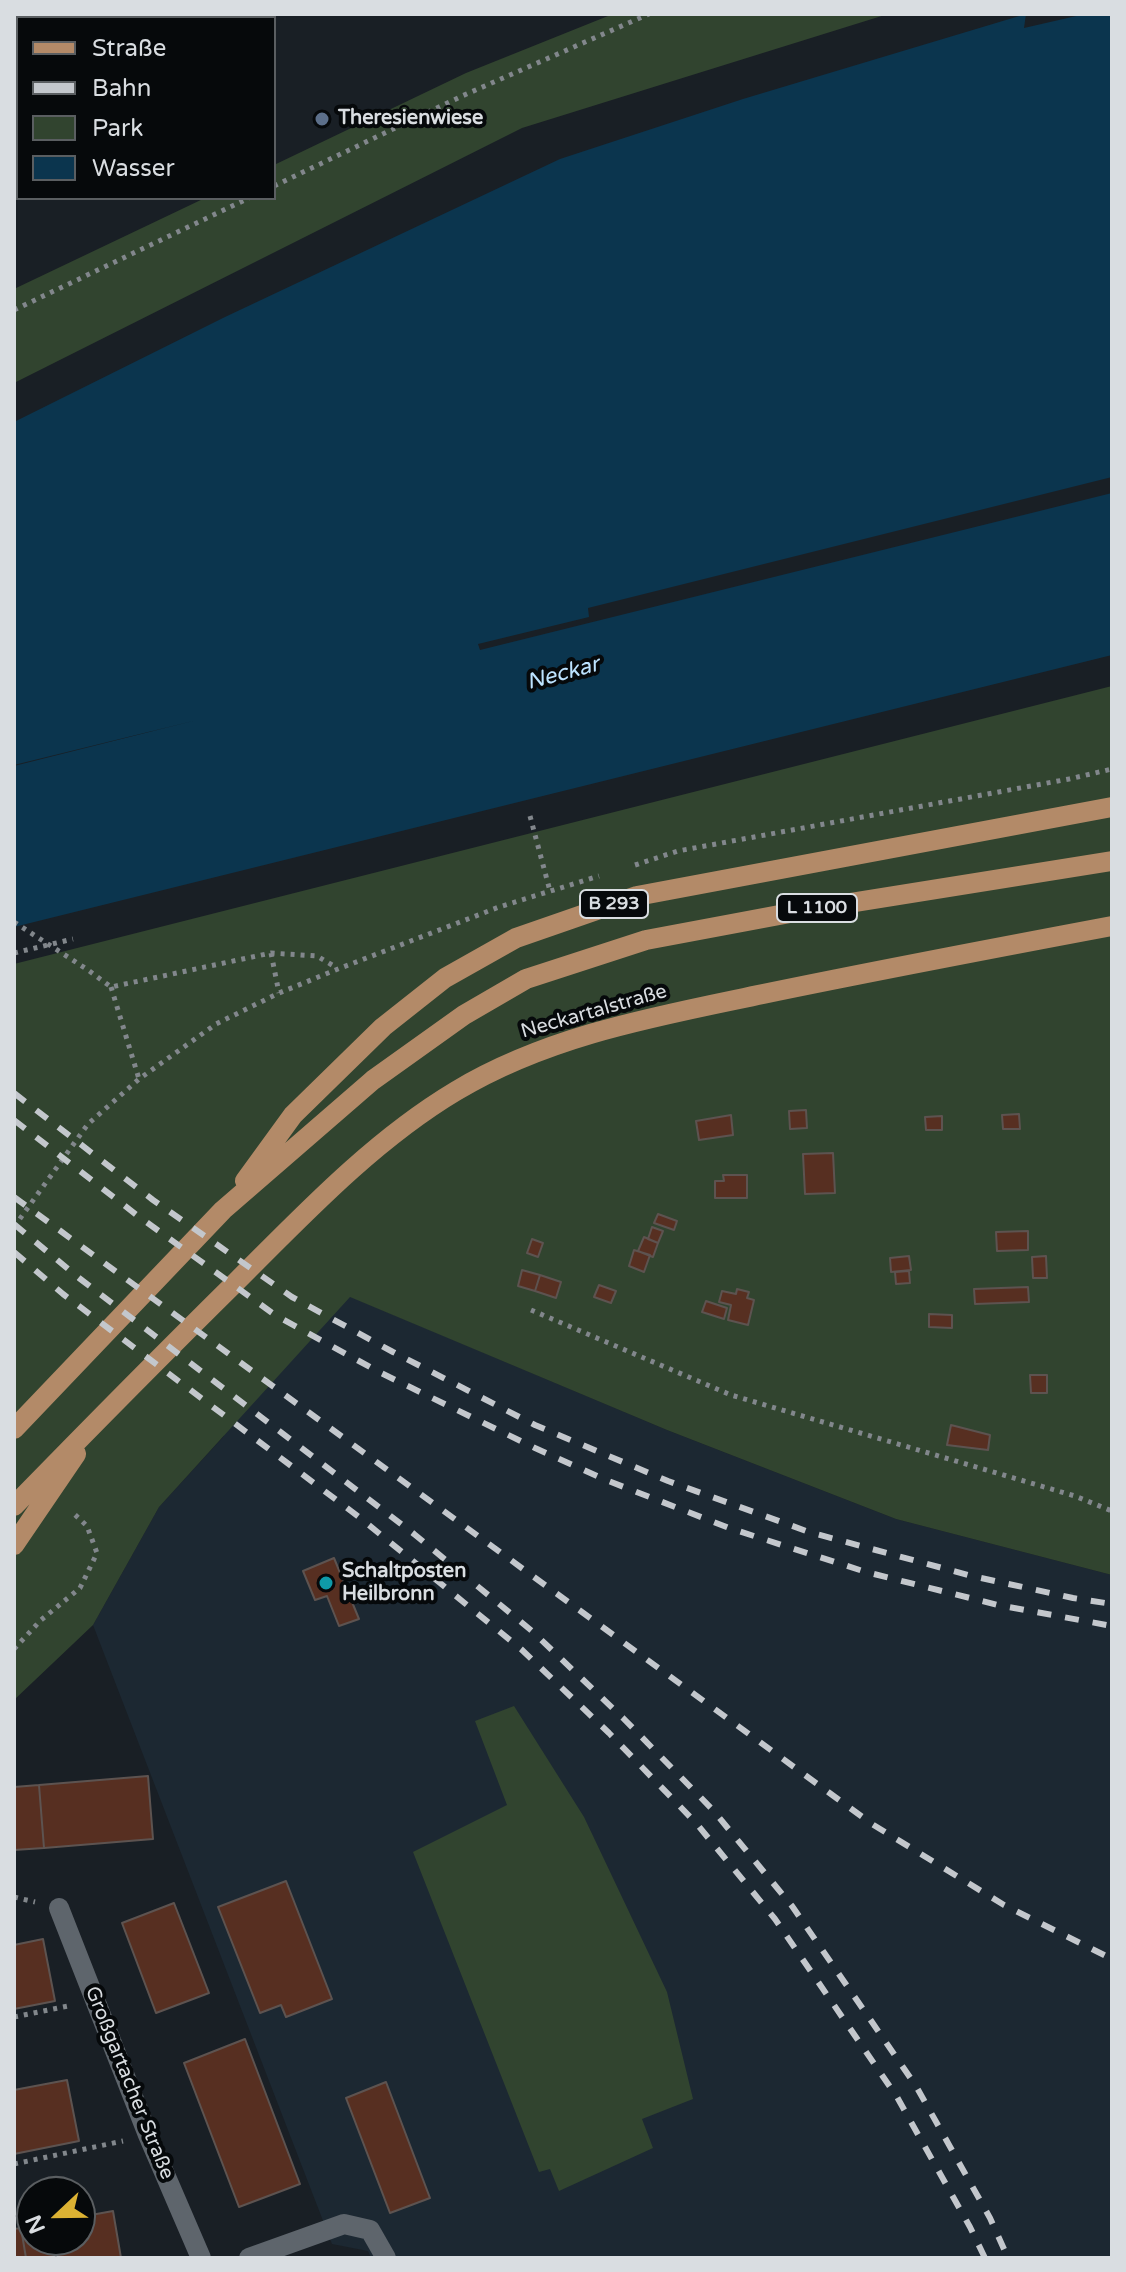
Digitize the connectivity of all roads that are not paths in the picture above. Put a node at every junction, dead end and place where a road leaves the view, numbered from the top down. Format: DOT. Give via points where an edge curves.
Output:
graph roads {
  1 [pos="1112,807"];
  2 [pos="1112,861"];
  3 [pos="1112,926"];
  4 [pos="223,1210"];
  5 [pos="103,1414"];
  6 [pos="14,1429"];
  7 [pos="14,1506"];
  8 [pos="14,1545"];
  9 [pos="59,1908"];
  10 [pos="201,2258"];
  11 [pos="249,2258"];
  12 [pos="386,2258"];
  1 -- 4 [label="main road, B 293" via="637,896 516,938 445,978 383,1027 293,1115"];
  2 -- 4 [label="main road, L 1100" via="646,940 526,979 464,1015 373,1080"];
  3 -- 5 [label="main road, Neckartalstraße" via="673,1013 526,1055 402,1126 318,1201"];
  4 -- 6 [label="main road, B 293"];
  5 -- 7 [label="main road, Neckartalstraße"];
  5 -- 8 [label="main road"];
  9 -- 10 [label="street, Großgartacher Straße"];
  11 -- 12 [label="street" via="344,2224 370,2230"];
}
